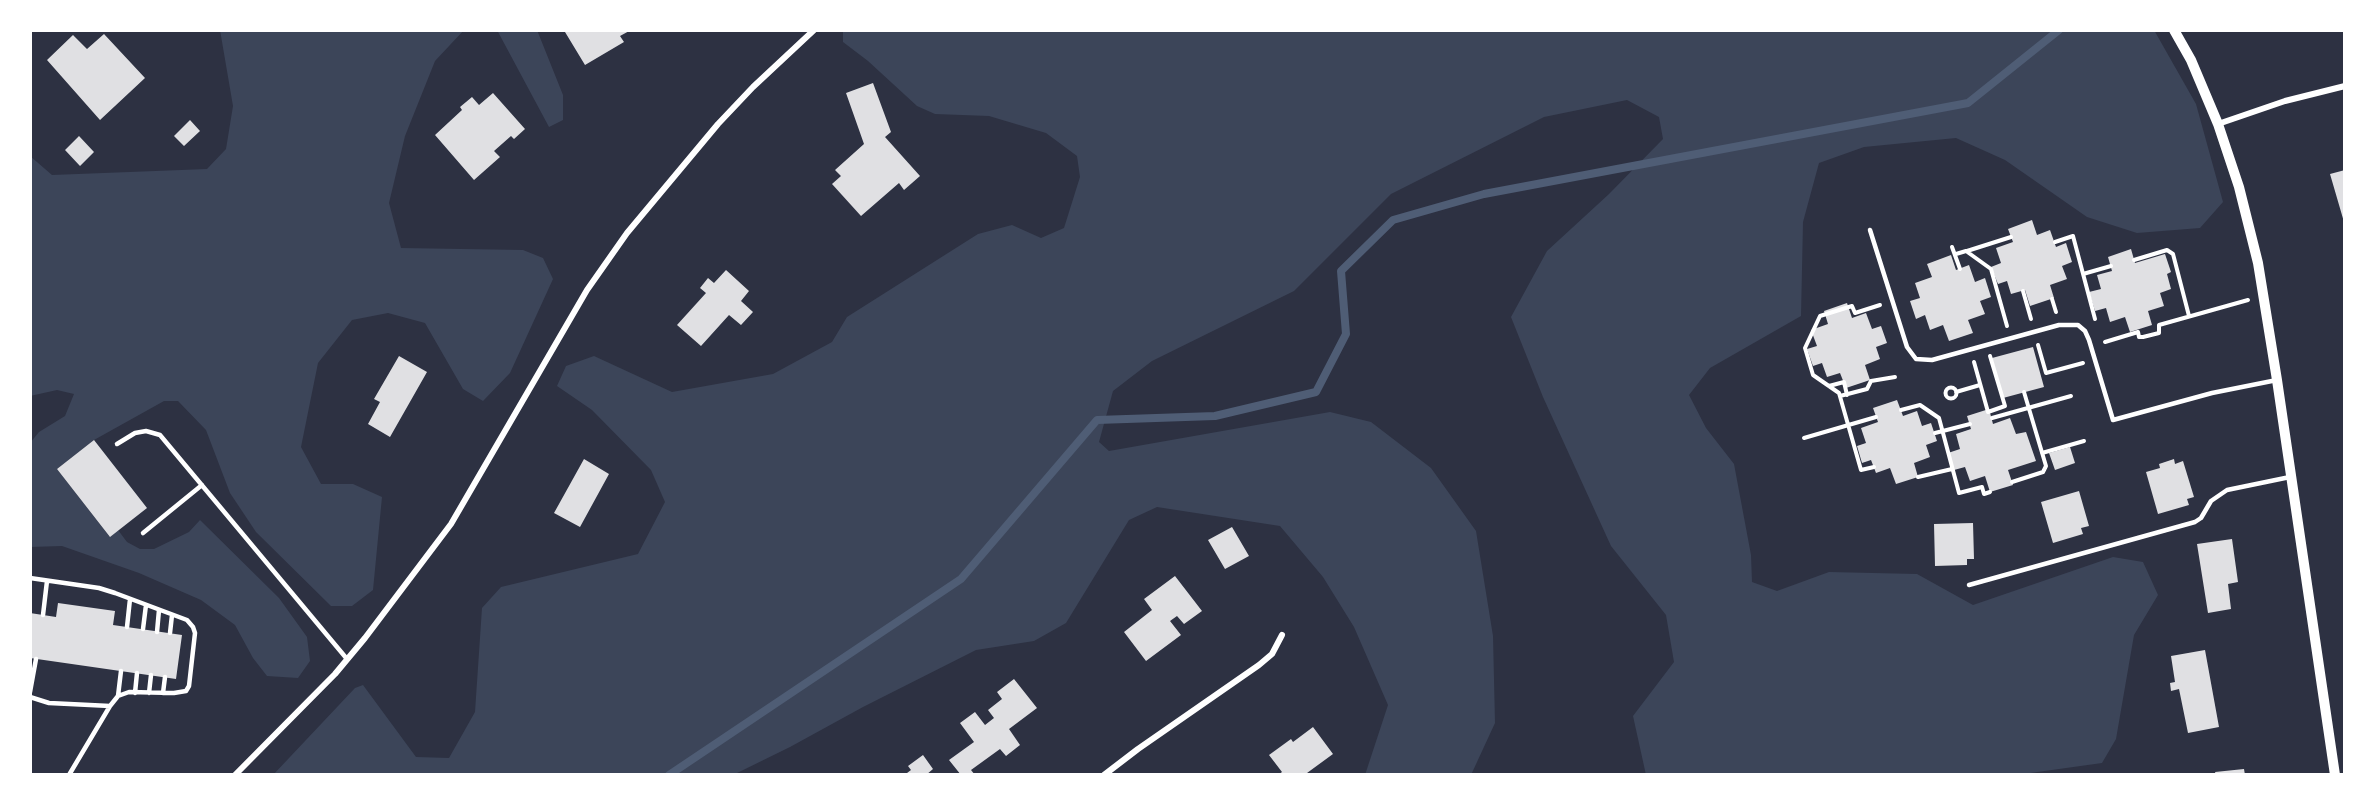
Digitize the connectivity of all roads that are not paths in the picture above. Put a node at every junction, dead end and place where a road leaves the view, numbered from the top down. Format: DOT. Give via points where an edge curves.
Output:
graph roads {
  1 [pos="814,30"];
  2 [pos="2174,30"];
  3 [pos="2345,86"];
  4 [pos="2218,124"];
  5 [pos="1870,230"];
  6 [pos="2277,380"];
  7 [pos="117,444"];
  8 [pos="2292,476"];
  9 [pos="202,486"];
  10 [pos="143,533"];
  11 [pos="30,578"];
  12 [pos="47,581"];
  13 [pos="1969,585"];
  14 [pos="30,586"];
  15 [pos="130,599"];
  16 [pos="146,605"];
  17 [pos="159,610"];
  18 [pos="43,615"];
  19 [pos="172,615"];
  20 [pos="127,627"];
  21 [pos="143,629"];
  22 [pos="157,632"];
  23 [pos="170,633"];
  24 [pos="1282,635"];
  25 [pos="36,659"];
  26 [pos="347,659"];
  27 [pos="121,671"];
  28 [pos="137,673"];
  29 [pos="152,675"];
  30 [pos="165,677"];
  31 [pos="30,692"];
  32 [pos="135,693"];
  33 [pos="149,693"];
  34 [pos="163,693"];
  35 [pos="118,696"];
  36 [pos="30,697"];
  37 [pos="110,706"];
  38 [pos="69,775"];
  39 [pos="235,775"];
  40 [pos="1104,775"];
  41 [pos="2335,775"];
  1 -- 26 [label="street" via="718,124 627,233 587,290 451,524"];
  2 -- 4 [label="street"];
  3 -- 4 [label="street"];
  4 -- 6 [label="street" via="2258,263"];
  5 -- 6 [label="lane" via="1907,347 1916,359 1932,360 2059,325 2078,325 2091,346 2114,420"];
  6 -- 8 [label="street"];
  7 -- 9 [label="lane" via="135,433 159,435"];
  8 -- 13 [label="lane" via="2227,490 2211,501 2195,522"];
  8 -- 41 [label="street"];
  9 -- 10 [label="lane"];
  9 -- 26 [label="lane"];
  11 -- 12 [label="lane"];
  11 -- 14 [label="lane"];
  12 -- 15 [label="lane" via="99,588"];
  12 -- 18 [label="lane"];
  15 -- 16 [label="lane"];
  15 -- 20 [label="lane"];
  16 -- 17 [label="lane"];
  16 -- 21 [label="lane"];
  17 -- 19 [label="lane"];
  17 -- 22 [label="lane"];
  19 -- 23 [label="lane"];
  19 -- 34 [label="lane" via="194,627 195,642 189,686 181,693"];
  24 -- 40 [label="street" via="1272,654 1260,665"];
  25 -- 31 [label="lane"];
  26 -- 39 [label="street"];
  27 -- 35 [label="lane"];
  28 -- 32 [label="lane"];
  29 -- 33 [label="lane"];
  30 -- 34 [label="lane"];
  32 -- 33 [label="lane"];
  32 -- 35 [label="lane"];
  33 -- 34 [label="lane"];
  35 -- 37 [label="lane"];
  36 -- 37 [label="lane" via="50,703"];
  37 -- 38 [label="lane"];
}
